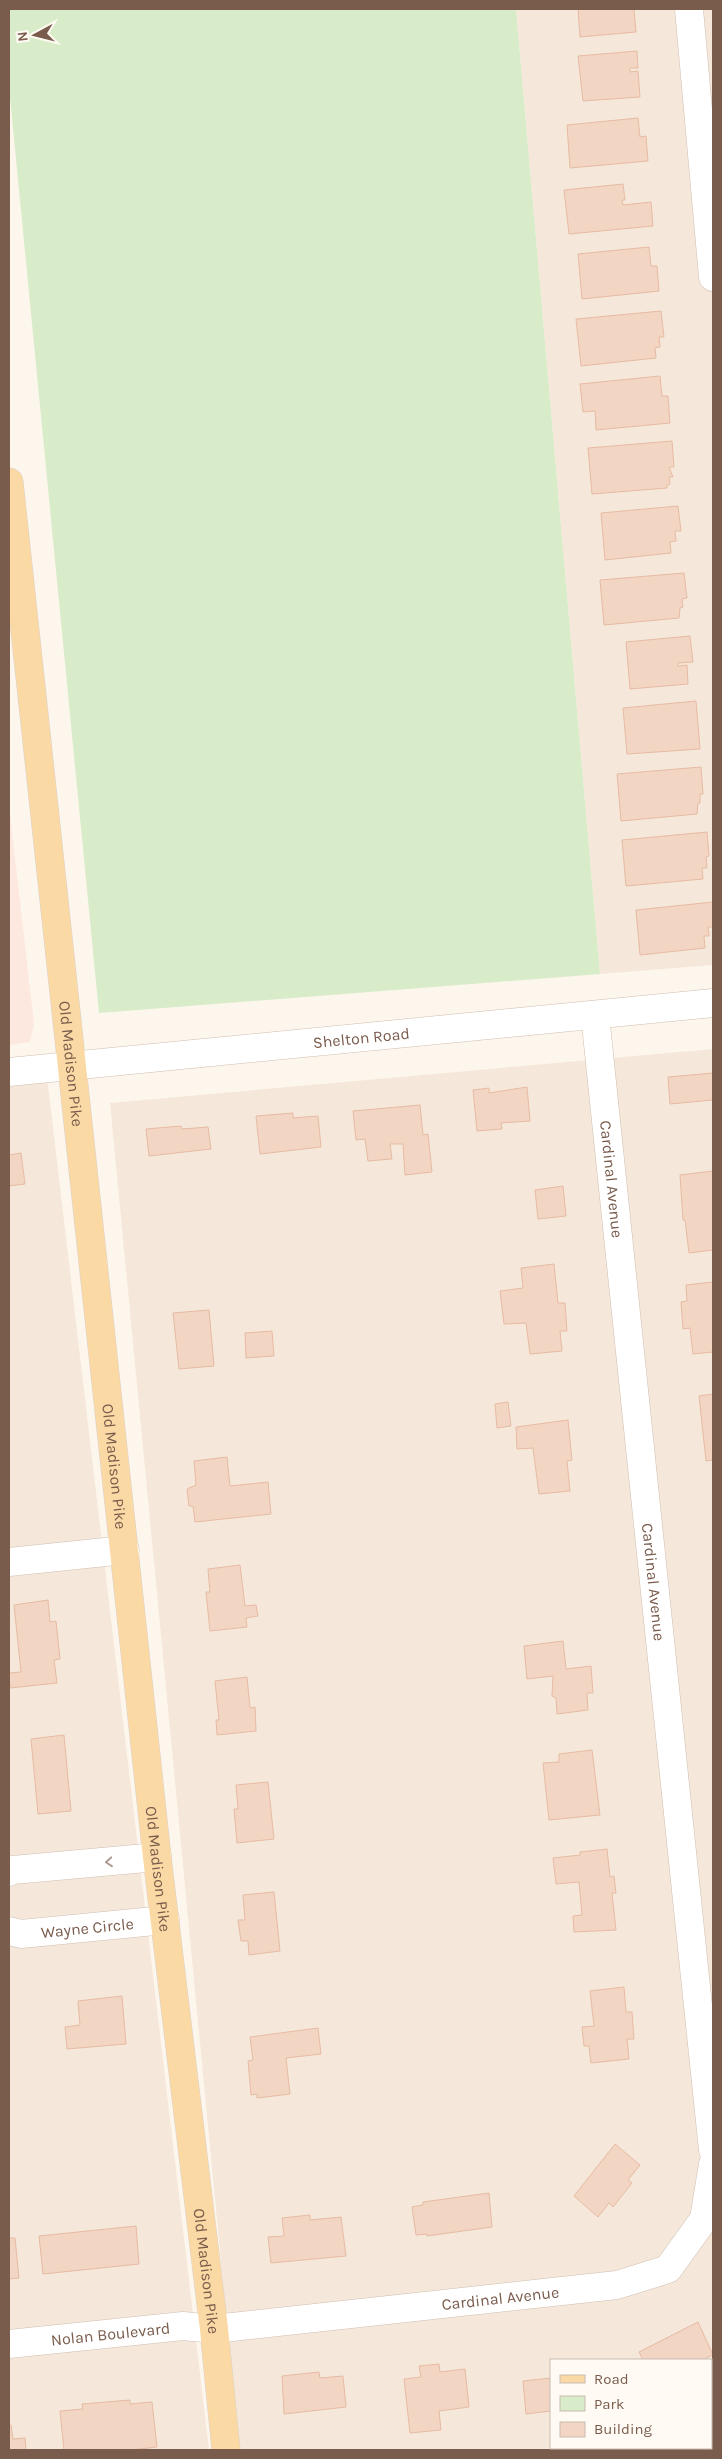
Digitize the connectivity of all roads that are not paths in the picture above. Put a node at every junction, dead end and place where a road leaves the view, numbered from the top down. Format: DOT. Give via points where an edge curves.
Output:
graph roads {
  1 [pos="689,9"];
  2 [pos="704,71"];
  3 [pos="713,277"];
  4 [pos="9,482"];
  5 [pos="713,1003"];
  6 [pos="595,1015"];
  7 [pos="71,1065"];
  8 [pos="9,1072"];
  9 [pos="125,1550"];
  10 [pos="9,1562"];
  11 [pos="157,1857"];
  12 [pos="9,1872"];
  13 [pos="165,1920"];
  14 [pos="9,1931"];
  15 [pos="713,2150"];
  16 [pos="713,2164"];
  17 [pos="214,2329"];
  18 [pos="9,2344"];
  19 [pos="226,2450"];
  1 -- 2 [label="street"];
  2 -- 3 [label="street"];
  4 -- 7 [label="main road, Old Madison Pike"];
  5 -- 6 [label="street, Shelton Road"];
  6 -- 7 [label="street, Shelton Road"];
  6 -- 15 [label="street, Cardinal Avenue"];
  7 -- 8 [label="street, Shelton Road"];
  7 -- 9 [label="main road, Old Madison Pike"];
  9 -- 10 [label="street"];
  9 -- 11 [label="main road, Old Madison Pike"];
  11 -- 12 [label="street, one-way"];
  11 -- 13 [label="main road, Old Madison Pike"];
  13 -- 14 [label="street, Wayne Circle" via="20,1934"];
  13 -- 17 [label="main road, Old Madison Pike"];
  16 -- 17 [label="street, Cardinal Avenue" via="704,2219 668,2269 616,2285"];
  17 -- 18 [label="street, Nolan Boulevard" via="174,2326"];
  17 -- 19 [label="main road, Old Madison Pike"];
}
